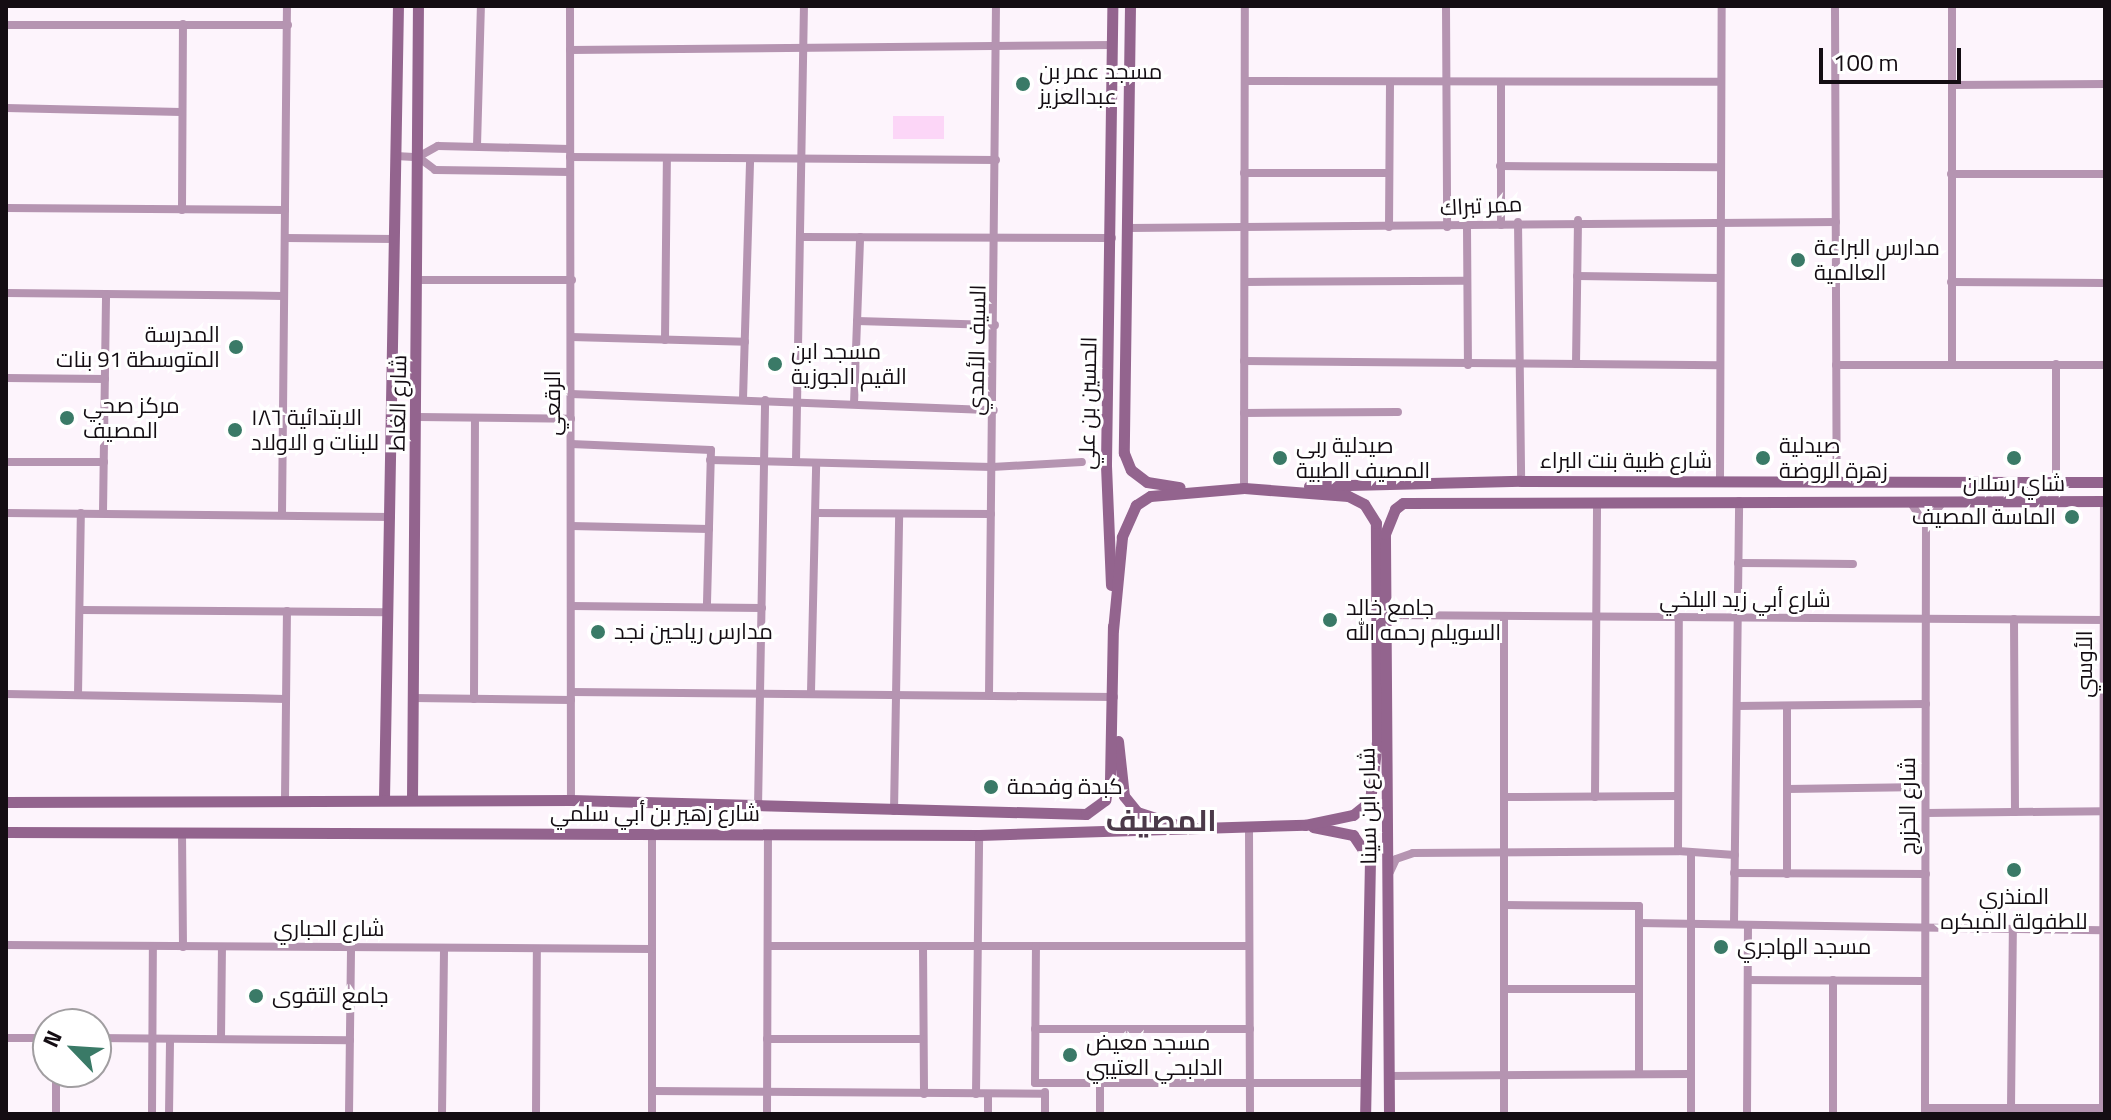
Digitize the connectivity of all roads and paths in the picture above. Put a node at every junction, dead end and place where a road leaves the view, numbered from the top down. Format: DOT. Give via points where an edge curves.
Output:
graph roads {
  1 [pos="287,6"];
  2 [pos="398,6"];
  3 [pos="418,6"];
  4 [pos="481,6"];
  5 [pos="570,6"];
  6 [pos="804,6"];
  7 [pos="996,6"];
  8 [pos="1112,6"];
  9 [pos="1130,6"];
  10 [pos="1245,6"];
  11 [pos="1446,6"];
  12 [pos="1722,6"];
  13 [pos="1835,6"];
  14 [pos="1952,6"];
  15 [pos="183,24"];
  16 [pos="6,25"];
  17 [pos="288,25"];
  18 [pos="1113,45"];
  19 [pos="996,48"];
  20 [pos="804,49"];
  21 [pos="570,50"];
  22 [pos="1245,81"];
  23 [pos="1446,82"];
  24 [pos="1501,82"];
  25 [pos="1721,82"];
  26 [pos="1390,84"];
  27 [pos="2105,84"];
  28 [pos="1952,85"];
  29 [pos="6,108"];
  30 [pos="181,112"];
  31 [pos="477,146"];
  32 [pos="570,153"];
  33 [pos="396,156"];
  34 [pos="418,157"];
  35 [pos="667,158"];
  36 [pos="803,158"];
  37 [pos="750,159"];
  38 [pos="996,160"];
  39 [pos="1500,166"];
  40 [pos="1721,167"];
  41 [pos="570,172"];
  42 [pos="1244,173"];
  43 [pos="1389,173"];
  44 [pos="1951,174"];
  45 [pos="2105,174"];
  46 [pos="6,208"];
  47 [pos="182,210"];
  48 [pos="285,210"];
  49 [pos="1578,220"];
  50 [pos="1721,221"];
  51 [pos="1518,222"];
  52 [pos="1836,222"];
  53 [pos="1501,225"];
  54 [pos="1244,227"];
  55 [pos="1389,227"];
  56 [pos="1447,227"];
  57 [pos="1467,227"];
  58 [pos="1129,228"];
  59 [pos="802,237"];
  60 [pos="860,237"];
  61 [pos="285,238"];
  62 [pos="1112,238"];
  63 [pos="395,239"];
  64 [pos="996,240"];
  65 [pos="1577,276"];
  66 [pos="1720,278"];
  67 [pos="419,280"];
  68 [pos="572,280"];
  69 [pos="1465,281"];
  70 [pos="1245,282"];
  71 [pos="1951,282"];
  72 [pos="2105,283"];
  73 [pos="6,293"];
  74 [pos="106,295"];
  75 [pos="283,296"];
  76 [pos="857,321"];
  77 [pos="995,325"];
  78 [pos="571,337"];
  79 [pos="665,340"];
  80 [pos="745,342"];
  81 [pos="1244,361"];
  82 [pos="1576,364"];
  83 [pos="1952,364"];
  84 [pos="2056,364"];
  85 [pos="1468,365"];
  86 [pos="1720,365"];
  87 [pos="1836,365"];
  88 [pos="2105,365"];
  89 [pos="1518,366"];
  90 [pos="6,378"];
  91 [pos="105,379"];
  92 [pos="571,394"];
  93 [pos="743,399"];
  94 [pos="765,400"];
  95 [pos="798,401"];
  96 [pos="854,404"];
  97 [pos="994,410"];
  98 [pos="1398,412"];
  99 [pos="1244,413"];
  100 [pos="418,417"];
  101 [pos="475,418"];
  102 [pos="571,419"];
  103 [pos="571,444"];
  104 [pos="710,460"];
  105 [pos="6,462"];
  106 [pos="104,462"];
  107 [pos="763,462"];
  108 [pos="796,462"];
  109 [pos="1082,462"];
  110 [pos="816,464"];
  111 [pos="992,467"];
  112 [pos="1521,481"];
  113 [pos="1720,481"];
  114 [pos="1837,481"];
  115 [pos="1147,482"];
  116 [pos="2056,482"];
  117 [pos="2105,482"];
  118 [pos="1244,488"];
  119 [pos="1739,501"];
  120 [pos="2105,501"];
  121 [pos="1597,502"];
  122 [pos="1403,503"];
  123 [pos="1911,503"];
  124 [pos="1942,503"];
  125 [pos="6,513"];
  126 [pos="81,513"];
  127 [pos="103,513"];
  128 [pos="816,513"];
  129 [pos="282,514"];
  130 [pos="899,514"];
  131 [pos="991,514"];
  132 [pos="391,517"];
  133 [pos="571,526"];
  134 [pos="1926,526"];
  135 [pos="709,529"];
  136 [pos="1738,563"];
  137 [pos="1853,564"];
  138 [pos="571,606"];
  139 [pos="707,607"];
  140 [pos="762,608"];
  141 [pos="81,610"];
  142 [pos="287,611"];
  143 [pos="389,612"];
  144 [pos="1385,615"];
  145 [pos="1504,617"];
  146 [pos="1596,617"];
  147 [pos="1926,617"];
  148 [pos="1679,618"];
  149 [pos="1738,618"];
  150 [pos="2014,619"];
  151 [pos="2104,620"];
  152 [pos="1113,630"];
  153 [pos="811,692"];
  154 [pos="760,693"];
  155 [pos="6,694"];
  156 [pos="899,694"];
  157 [pos="78,695"];
  158 [pos="989,695"];
  159 [pos="571,696"];
  160 [pos="1115,697"];
  161 [pos="413,698"];
  162 [pos="286,699"];
  163 [pos="474,699"];
  164 [pos="1926,704"];
  165 [pos="1737,706"];
  166 [pos="1787,706"];
  167 [pos="1925,787"];
  168 [pos="1787,789"];
  169 [pos="2104,795"];
  170 [pos="1678,796"];
  171 [pos="1505,797"];
  172 [pos="1595,797"];
  173 [pos="285,799"];
  174 [pos="384,799"];
  175 [pos="412,800"];
  176 [pos="571,800"];
  177 [pos="1105,800"];
  178 [pos="6,802"];
  179 [pos="758,809"];
  180 [pos="894,811"];
  181 [pos="2103,811"];
  182 [pos="2015,812"];
  183 [pos="1926,813"];
  184 [pos="1305,825"];
  185 [pos="1249,827"];
  186 [pos="1185,828"];
  187 [pos="6,832"];
  188 [pos="182,832"];
  189 [pos="652,834"];
  190 [pos="768,834"];
  191 [pos="979,835"];
  192 [pos="2104,849"];
  193 [pos="1504,851"];
  194 [pos="1678,851"];
  195 [pos="1691,854"];
  196 [pos="1735,855"];
  197 [pos="1734,873"];
  198 [pos="1389,874"];
  199 [pos="1787,874"];
  200 [pos="1926,874"];
  201 [pos="2104,904"];
  202 [pos="1504,905"];
  203 [pos="1691,922"];
  204 [pos="1639,923"];
  205 [pos="1734,923"];
  206 [pos="1748,926"];
  207 [pos="1925,927"];
  208 [pos="2013,930"];
  209 [pos="2103,930"];
  210 [pos="6,945"];
  211 [pos="153,946"];
  212 [pos="768,946"];
  213 [pos="923,946"];
  214 [pos="978,946"];
  215 [pos="1036,946"];
  216 [pos="1249,946"];
  217 [pos="183,947"];
  218 [pos="222,947"];
  219 [pos="351,947"];
  220 [pos="444,948"];
  221 [pos="537,949"];
  222 [pos="652,949"];
  223 [pos="1748,980"];
  224 [pos="1833,980"];
  225 [pos="1924,981"];
  226 [pos="1504,989"];
  227 [pos="1639,989"];
  228 [pos="2104,989"];
  229 [pos="1035,1029"];
  230 [pos="1250,1029"];
  231 [pos="1388,1031"];
  232 [pos="1366,1032"];
  233 [pos="6,1038"];
  234 [pos="32,1038"];
  235 [pos="112,1038"];
  236 [pos="153,1038"];
  237 [pos="170,1039"];
  238 [pos="221,1039"];
  239 [pos="767,1039"];
  240 [pos="923,1039"];
  241 [pos="350,1040"];
  242 [pos="1504,1074"];
  243 [pos="1639,1074"];
  244 [pos="1691,1074"];
  245 [pos="2104,1075"];
  246 [pos="1389,1076"];
  247 [pos="1035,1083"];
  248 [pos="1100,1083"];
  249 [pos="1366,1083"];
  250 [pos="1250,1084"];
  251 [pos="56,1088"];
  252 [pos="652,1091"];
  253 [pos="767,1093"];
  254 [pos="924,1094"];
  255 [pos="976,1094"];
  256 [pos="988,1094"];
  257 [pos="1045,1094"];
  258 [pos="2011,1108"];
  259 [pos="1925,1111"];
  260 [pos="2103,1111"];
  261 [pos="56,1114"];
  262 [pos="152,1114"];
  263 [pos="169,1114"];
  264 [pos="349,1114"];
  265 [pos="442,1114"];
  266 [pos="536,1114"];
  267 [pos="652,1114"];
  268 [pos="767,1114"];
  269 [pos="988,1114"];
  270 [pos="1045,1114"];
  271 [pos="1100,1114"];
  272 [pos="1250,1114"];
  273 [pos="1365,1114"];
  274 [pos="1389,1114"];
  275 [pos="1504,1114"];
  276 [pos="1691,1114"];
  277 [pos="1747,1114"];
  278 [pos="1833,1114"];
  1 -- 17 [label="street"];
  2 -- 33 [label="street, شارع الغاط"];
  3 -- 34 [label="street, شارع الغاط"];
  4 -- 31 [label="street"];
  5 -- 21 [label="street, الرقعي"];
  6 -- 20 [label="street"];
  7 -- 19 [label="street, السيف الأمدي"];
  8 -- 18 [label="street, الحسين بن علي"];
  9 -- 58 [label="street, الحسين بن علي"];
  10 -- 22 [label="street"];
  11 -- 23 [label="street"];
  12 -- 25 [label="street"];
  13 -- 52 [label="street"];
  14 -- 28 [label="street"];
  15 -- 16 [label="street"];
  15 -- 17 [label="street"];
  15 -- 30 [label="street"];
  17 -- 48 [label="street"];
  18 -- 19 [label="street"];
  18 -- 62 [label="street, الحسين بن علي"];
  19 -- 20 [label="street"];
  19 -- 38 [label="street, السيف الأمدي"];
  20 -- 21 [label="street"];
  20 -- 36 [label="street"];
  21 -- 32 [label="street, الرقعي"];
  22 -- 26 [label="street"];
  22 -- 42 [label="street"];
  23 -- 24 [label="street"];
  23 -- 26 [label="street"];
  23 -- 56 [label="street"];
  24 -- 25 [label="street"];
  24 -- 39 [label="street"];
  25 -- 40 [label="street"];
  26 -- 43 [label="street"];
  27 -- 28 [label="street"];
  28 -- 44 [label="street"];
  29 -- 30 [label="street"];
  30 -- 47 [label="street"];
  31 -- 32 [label="street"];
  31 -- 34 [label="street" via="438,146"];
  32 -- 35 [label="street"];
  32 -- 41 [label="street, الرقعي"];
  33 -- 34 [label="street"];
  33 -- 63 [label="street, شارع الغاط"];
  34 -- 41 [label="street" via="435,170"];
  34 -- 67 [label="street, شارع الغاط"];
  35 -- 37 [label="street"];
  35 -- 79 [label="street"];
  36 -- 37 [label="street"];
  36 -- 38 [label="street"];
  36 -- 59 [label="street"];
  37 -- 80 [label="street"];
  38 -- 64 [label="street, السيف الأمدي"];
  39 -- 40 [label="street"];
  39 -- 53 [label="street"];
  40 -- 50 [label="street"];
  41 -- 68 [label="street, الرقعي"];
  42 -- 43 [label="street"];
  42 -- 54 [label="street"];
  43 -- 55 [label="street"];
  44 -- 45 [label="street"];
  44 -- 71 [label="street"];
  46 -- 47 [label="street"];
  47 -- 48 [label="street"];
  48 -- 61 [label="street"];
  49 -- 50 [label="street, ممر تبراك"];
  49 -- 51 [label="street, ممر تبراك"];
  49 -- 65 [label="street"];
  50 -- 52 [label="street, ممر تبراك"];
  50 -- 66 [label="street"];
  51 -- 53 [label="street, ممر تبراك"];
  51 -- 89 [label="street"];
  52 -- 87 [label="street"];
  53 -- 57 [label="street, ممر تبراك"];
  54 -- 55 [label="street, ممر تبراك"];
  54 -- 58 [label="street, ممر تبراك"];
  54 -- 70 [label="street"];
  55 -- 56 [label="street, ممر تبراك"];
  56 -- 57 [label="street, ممر تبراك"];
  57 -- 69 [label="street"];
  58 -- 115 [label="street, الحسين بن علي" via="1124,453 1131,470"];
  59 -- 60 [label="street"];
  59 -- 95 [label="street"];
  60 -- 64 [label="street"];
  60 -- 76 [label="street"];
  61 -- 63 [label="street"];
  61 -- 75 [label="street"];
  62 -- 64 [label="street"];
  62 -- 152 [label="street, الحسين بن علي" via="1106,464"];
  63 -- 132 [label="street, شارع الغاط"];
  64 -- 77 [label="street, السيف الأمدي"];
  65 -- 66 [label="street"];
  65 -- 82 [label="street"];
  66 -- 86 [label="street"];
  67 -- 68 [label="street"];
  67 -- 100 [label="street, شارع الغاط"];
  68 -- 78 [label="street, الرقعي"];
  69 -- 70 [label="street"];
  69 -- 85 [label="street"];
  70 -- 81 [label="street"];
  71 -- 72 [label="street"];
  71 -- 83 [label="street"];
  73 -- 74 [label="street"];
  74 -- 75 [label="street"];
  74 -- 91 [label="street"];
  75 -- 129 [label="street"];
  76 -- 77 [label="street"];
  76 -- 96 [label="street"];
  77 -- 97 [label="street, السيف الأمدي"];
  78 -- 79 [label="street"];
  78 -- 92 [label="street, الرقعي"];
  79 -- 80 [label="street"];
  80 -- 93 [label="street"];
  81 -- 85 [label="street"];
  81 -- 99 [label="street"];
  82 -- 86 [label="street"];
  82 -- 89 [label="street"];
  83 -- 84 [label="street"];
  83 -- 87 [label="street"];
  84 -- 88 [label="street"];
  84 -- 116 [label="street"];
  85 -- 89 [label="street"];
  86 -- 113 [label="street"];
  87 -- 114 [label="street"];
  89 -- 112 [label="street"];
  90 -- 91 [label="street"];
  91 -- 106 [label="street"];
  92 -- 93 [label="street"];
  92 -- 102 [label="street, الرقعي"];
  93 -- 94 [label="street"];
  94 -- 95 [label="street"];
  94 -- 107 [label="street"];
  95 -- 96 [label="street"];
  95 -- 108 [label="street"];
  96 -- 97 [label="street"];
  97 -- 111 [label="street, السيف الأمدي"];
  98 -- 99 [label="street"];
  99 -- 118 [label="street"];
  100 -- 101 [label="street"];
  100 -- 161 [label="street, شارع الغاط"];
  101 -- 102 [label="street"];
  101 -- 163 [label="street"];
  102 -- 103 [label="street, الرقعي"];
  103 -- 104 [label="street" via="711,450"];
  103 -- 133 [label="street, الرقعي"];
  104 -- 107 [label="street"];
  104 -- 135 [label="street"];
  105 -- 106 [label="street"];
  106 -- 127 [label="street"];
  107 -- 108 [label="street"];
  107 -- 140 [label="street"];
  108 -- 110 [label="street"];
  109 -- 111 [label="street"];
  110 -- 111 [label="street"];
  110 -- 128 [label="street"];
  111 -- 131 [label="street, السيف الأمدي"];
  112 -- 113 [label="street, شارع ظبية بنت البراء"];
  112 -- 118 [label="street, شارع ظبية بنت البراء"];
  113 -- 114 [label="street, شارع ظبية بنت البراء"];
  114 -- 116 [label="street, شارع ظبية بنت البراء"];
  115 -- 118 [label="street, شارع ظبية بنت البراء"];
  116 -- 117 [label="street, شارع ظبية بنت البراء"];
  118 -- 152 [label="street" via="1150,496 1136,505 1122,537"];
  118 -- 184 [label="street" via="1348,496 1364,504 1376,523 1374,785 1370,801 1353,815"];
  119 -- 121 [label="street, شارع ظبية بنت البراء"];
  119 -- 123 [label="street, شارع ظبية بنت البراء"];
  119 -- 136 [label="street"];
  120 -- 124 [label="street, شارع ظبية بنت البراء"];
  120 -- 151 [label="street, الأوسي"];
  121 -- 122 [label="street, شارع ظبية بنت البراء"];
  121 -- 146 [label="street"];
  122 -- 144 [label="street, شارع ابن سينا" via="1389,517 1385,534"];
  123 -- 124 [label="street, شارع ظبية بنت البراء"];
  123 -- 134 [label="street"];
  124 -- 134 [label="street"];
  125 -- 126 [label="street"];
  126 -- 127 [label="street"];
  126 -- 141 [label="street"];
  127 -- 129 [label="street"];
  128 -- 130 [label="street"];
  128 -- 153 [label="street"];
  129 -- 132 [label="street"];
  130 -- 131 [label="street"];
  130 -- 156 [label="street"];
  131 -- 158 [label="street, السيف الأمدي"];
  132 -- 143 [label="street, شارع الغاط"];
  133 -- 135 [label="street"];
  133 -- 138 [label="street, الرقعي"];
  134 -- 147 [label="street, شارع الخزرج"];
  135 -- 139 [label="street"];
  136 -- 137 [label="street"];
  136 -- 149 [label="street"];
  138 -- 139 [label="street"];
  138 -- 159 [label="street, الرقعي"];
  139 -- 140 [label="street"];
  140 -- 154 [label="street"];
  141 -- 142 [label="street"];
  141 -- 157 [label="street"];
  142 -- 143 [label="street"];
  142 -- 162 [label="street"];
  143 -- 174 [label="street, شارع الغاط"];
  144 -- 145 [label="street, شارع أبي زيد البلخي"];
  144 -- 198 [label="street, شارع ابن سينا"];
  145 -- 146 [label="street, شارع أبي زيد البلخي"];
  145 -- 171 [label="street"];
  146 -- 148 [label="street, شارع أبي زيد البلخي"];
  146 -- 172 [label="street"];
  147 -- 149 [label="street, شارع أبي زيد البلخي"];
  147 -- 150 [label="street, شارع أبي زيد البلخي"];
  147 -- 164 [label="street, شارع الخزرج"];
  148 -- 149 [label="street, شارع أبي زيد البلخي"];
  148 -- 170 [label="street"];
  149 -- 165 [label="street"];
  150 -- 151 [label="street, شارع أبي زيد البلخي"];
  150 -- 182 [label="street"];
  151 -- 169 [label="street, الأوسي"];
  152 -- 160 [label="street, الحسين بن علي"];
  153 -- 154 [label="street"];
  153 -- 156 [label="street"];
  154 -- 159 [label="street"];
  154 -- 179 [label="street"];
  155 -- 157 [label="street"];
  156 -- 158 [label="street"];
  156 -- 180 [label="street"];
  157 -- 162 [label="street"];
  158 -- 160 [label="street"];
  159 -- 163 [label="street"];
  159 -- 176 [label="street, الرقعي"];
  160 -- 177 [label="street, الحسين بن علي"];
  160 -- 186 [label="street" via="1124,796 1137,812"];
  161 -- 163 [label="street"];
  161 -- 175 [label="street, شارع الغاط"];
  162 -- 173 [label="street"];
  164 -- 166 [label="street"];
  164 -- 167 [label="street, شارع الخزرج"];
  165 -- 166 [label="street"];
  165 -- 196 [label="street"];
  166 -- 168 [label="street"];
  167 -- 168 [label="street"];
  167 -- 183 [label="street, شارع الخزرج"];
  168 -- 199 [label="street"];
  169 -- 181 [label="street, الأوسي"];
  170 -- 172 [label="street"];
  170 -- 194 [label="street"];
  171 -- 172 [label="street"];
  171 -- 193 [label="street"];
  173 -- 174 [label="street, شارع زهير بن أبي سلمي"];
  173 -- 178 [label="street, شارع زهير بن أبي سلمي"];
  174 -- 175 [label="street, شارع زهير بن أبي سلمي"];
  175 -- 176 [label="street, شارع زهير بن أبي سلمي"];
  176 -- 179 [label="street, شارع زهير بن أبي سلمي"];
  177 -- 180 [label="street, شارع زهير بن أبي سلمي" via="1086,814 1068,817"];
  179 -- 180 [label="street, شارع زهير بن أبي سلمي"];
  181 -- 182 [label="street"];
  181 -- 192 [label="street, الأوسي"];
  182 -- 183 [label="street"];
  183 -- 200 [label="street, شارع الخزرج"];
  184 -- 185 [label="street, شارع زهير بن أبي سلمي"];
  184 -- 232 [label="street, شارع ابن سينا" via="1353,835 1370,860"];
  185 -- 186 [label="street, شارع زهير بن أبي سلمي"];
  185 -- 216 [label="street"];
  186 -- 191 [label="street, شارع زهير بن أبي سلمي"];
  187 -- 188 [label="street, شارع زهير بن أبي سلمي"];
  188 -- 189 [label="street, شارع زهير بن أبي سلمي"];
  188 -- 217 [label="street"];
  189 -- 190 [label="street, شارع زهير بن أبي سلمي"];
  189 -- 222 [label="street"];
  190 -- 191 [label="street, شارع زهير بن أبي سلمي"];
  190 -- 212 [label="street"];
  191 -- 214 [label="street"];
  192 -- 201 [label="street, الأوسي"];
  193 -- 194 [label="street"];
  193 -- 198 [label="street" via="1406,854"];
  193 -- 202 [label="street"];
  194 -- 195 [label="street"];
  195 -- 196 [label="street"];
  195 -- 203 [label="street"];
  196 -- 197 [label="street"];
  197 -- 199 [label="street"];
  197 -- 205 [label="street"];
  198 -- 231 [label="street, شارع ابن سينا"];
  199 -- 200 [label="street"];
  200 -- 207 [label="street, شارع الخزرج"];
  201 -- 209 [label="street, الأوسي"];
  202 -- 204 [label="street" via="1639,906"];
  202 -- 226 [label="street"];
  203 -- 204 [label="street"];
  203 -- 205 [label="street"];
  203 -- 244 [label="street"];
  204 -- 227 [label="street"];
  205 -- 206 [label="street"];
  206 -- 207 [label="street"];
  206 -- 223 [label="street"];
  207 -- 208 [label="street"];
  207 -- 225 [label="street, شارع الخزرج"];
  208 -- 209 [label="street"];
  208 -- 258 [label="street"];
  209 -- 228 [label="street, الأوسي"];
  210 -- 211 [label="street, شارع الحباري"];
  211 -- 217 [label="street, شارع الحباري"];
  211 -- 236 [label="street"];
  212 -- 213 [label="street"];
  212 -- 239 [label="street"];
  213 -- 214 [label="street"];
  213 -- 240 [label="street"];
  214 -- 215 [label="street"];
  214 -- 255 [label="street"];
  215 -- 216 [label="street"];
  215 -- 229 [label="street"];
  216 -- 230 [label="street"];
  217 -- 218 [label="street, شارع الحباري"];
  218 -- 219 [label="street, شارع الحباري"];
  218 -- 238 [label="street"];
  219 -- 220 [label="street, شارع الحباري"];
  219 -- 241 [label="street"];
  220 -- 221 [label="street, شارع الحباري"];
  220 -- 265 [label="street"];
  221 -- 222 [label="street, شارع الحباري"];
  221 -- 266 [label="street"];
  222 -- 252 [label="street"];
  223 -- 224 [label="street"];
  223 -- 277 [label="street"];
  224 -- 225 [label="street"];
  224 -- 278 [label="street"];
  225 -- 259 [label="street, شارع الخزرج"];
  226 -- 227 [label="street"];
  226 -- 242 [label="street"];
  227 -- 243 [label="street"];
  228 -- 245 [label="street, الأوسي"];
  229 -- 230 [label="street"];
  229 -- 247 [label="street"];
  230 -- 250 [label="street"];
  231 -- 232 [label="street"];
  231 -- 246 [label="street, شارع ابن سينا"];
  232 -- 249 [label="street, شارع ابن سينا"];
  233 -- 234 [label="street"];
  235 -- 236 [label="street"];
  236 -- 237 [label="street"];
  236 -- 262 [label="street"];
  237 -- 238 [label="street"];
  237 -- 263 [label="street"];
  238 -- 241 [label="street"];
  239 -- 240 [label="street"];
  239 -- 253 [label="street"];
  240 -- 254 [label="street"];
  241 -- 264 [label="street"];
  242 -- 243 [label="street"];
  242 -- 246 [label="street"];
  242 -- 275 [label="street"];
  243 -- 244 [label="street"];
  244 -- 276 [label="street"];
  245 -- 260 [label="street, الأوسي"];
  246 -- 274 [label="street, شارع ابن سينا"];
  247 -- 248 [label="street"];
  247 -- 257 [label="street"];
  248 -- 250 [label="street"];
  248 -- 271 [label="street"];
  249 -- 250 [label="street"];
  249 -- 273 [label="street, شارع ابن سينا"];
  250 -- 272 [label="street"];
  251 -- 261 [label="street"];
  252 -- 253 [label="street"];
  252 -- 267 [label="street"];
  253 -- 254 [label="street"];
  253 -- 268 [label="street"];
  254 -- 255 [label="street"];
  255 -- 256 [label="street"];
  256 -- 257 [label="street"];
  256 -- 269 [label="street"];
  257 -- 270 [label="street"];
  258 -- 259 [label="street"];
  258 -- 260 [label="street"];
}
